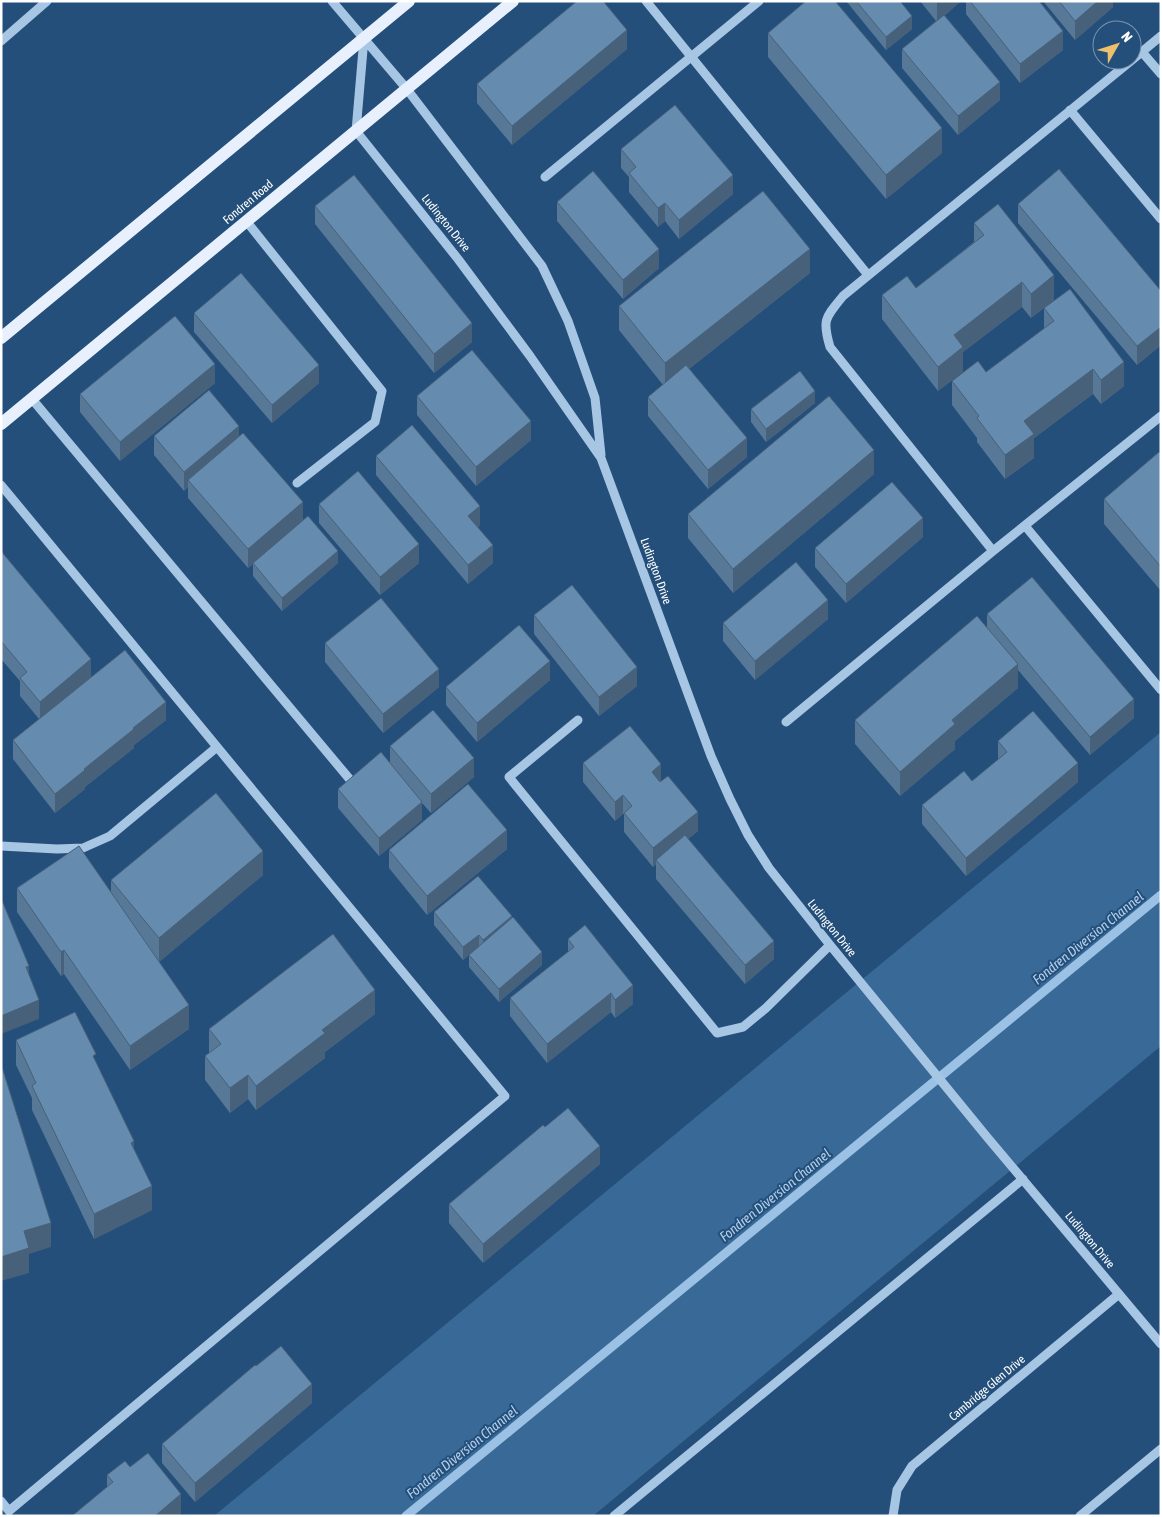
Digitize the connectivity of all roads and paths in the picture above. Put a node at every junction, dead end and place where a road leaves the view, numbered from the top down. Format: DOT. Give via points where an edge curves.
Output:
graph roads {
  1 [pos="47,1"];
  2 [pos="332,1"];
  3 [pos="409,1"];
  4 [pos="513,1"];
  5 [pos="646,1"];
  6 [pos="759,1"];
  7 [pos="1161,36"];
  8 [pos="364,38"];
  9 [pos="1,41"];
  10 [pos="1142,52"];
  11 [pos="691,57"];
  12 [pos="1120,70"];
  13 [pos="1161,74"];
  14 [pos="406,88"];
  15 [pos="1070,110"];
  16 [pos="356,131"];
  17 [pos="545,177"];
  18 [pos="1161,218"];
  19 [pos="247,222"];
  20 [pos="868,275"];
  21 [pos="1,338"];
  22 [pos="32,399"];
  23 [pos="1161,416"];
  24 [pos="1,424"];
  25 [pos="601,458"];
  26 [pos="297,483"];
  27 [pos="1,485"];
  28 [pos="1026,526"];
  29 [pos="993,551"];
  30 [pos="1161,690"];
  31 [pos="578,720"];
  32 [pos="786,722"];
  33 [pos="217,747"];
  34 [pos="352,782"];
  35 [pos="1,846"];
  36 [pos="830,945"];
  37 [pos="1023,1179"];
  38 [pos="1119,1294"];
  39 [pos="1161,1344"];
  40 [pos="1161,1449"];
  41 [pos="1,1501"];
  42 [pos="614,1516"];
  43 [pos="893,1516"];
  44 [pos="1080,1516"];
  1 -- 9 [label="street"];
  2 -- 8 [label="street, Ludington Drive"];
  3 -- 8 [label="main road"];
  4 -- 14 [label="main road, Fondren Road"];
  5 -- 11 [label="street"];
  6 -- 11 [label="street"];
  7 -- 10 [label="street"];
  8 -- 14 [label="street, Ludington Drive"];
  8 -- 16 [label="street"];
  8 -- 21 [label="main road"];
  10 -- 13 [label="street"];
  11 -- 17 [label="street"];
  11 -- 20 [label="street"];
  12 -- 15 [label="street"];
  14 -- 16 [label="main road, Fondren Road"];
  14 -- 25 [label="street, Ludington Drive" via="542,266 568,321 595,398"];
  15 -- 18 [label="street"];
  15 -- 20 [label="street"];
  16 -- 19 [label="main road, Fondren Road"];
  16 -- 25 [label="street, Ludington Drive" via="458,258"];
  19 -- 22 [label="main road, Fondren Road"];
  19 -- 26 [label="street" via="382,391 375,422"];
  20 -- 29 [label="street" via="843,296 827,316 825,330 830,347"];
  22 -- 24 [label="main road, Fondren Road"];
  22 -- 34 [label="street"];
  23 -- 28 [label="street"];
  25 -- 36 [label="street, Ludington Drive" via="711,756 730,799 769,868"];
  27 -- 33 [label="street"];
  28 -- 29 [label="street"];
  28 -- 30 [label="street"];
  29 -- 32 [label="street"];
  31 -- 36 [label="street" via="509,777 717,1033 743,1027"];
  33 -- 35 [label="street" via="110,836 83,848"];
  33 -- 41 [label="street" via="505,1096 9,1511"];
  36 -- 37 [label="street, Ludington Drive"];
  37 -- 38 [label="street, Ludington Drive"];
  37 -- 42 [label="street"];
  38 -- 39 [label="street, Ludington Drive"];
  38 -- 43 [label="street, Cambridge Glen Drive" via="912,1466 897,1490"];
  40 -- 44 [label="street"];
}
